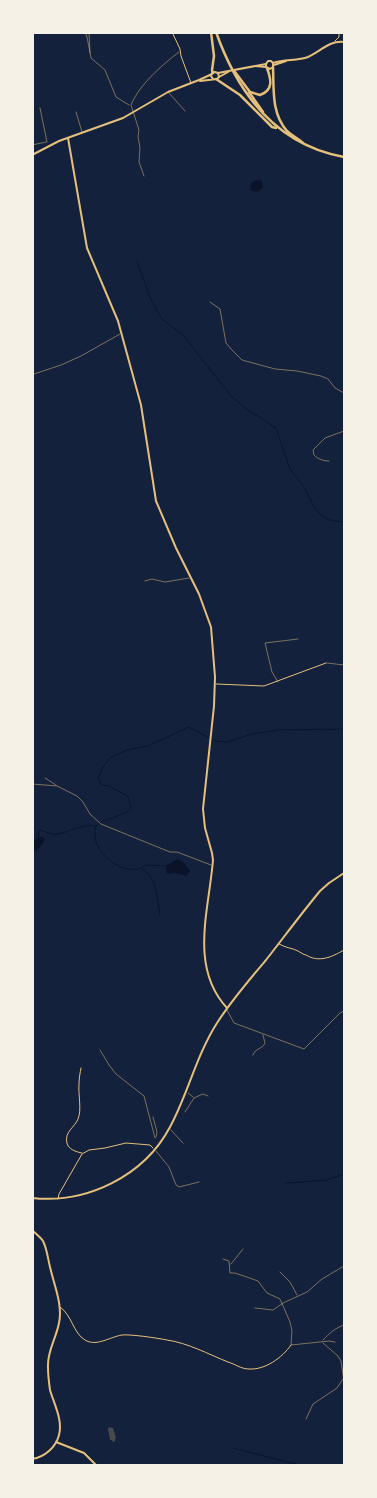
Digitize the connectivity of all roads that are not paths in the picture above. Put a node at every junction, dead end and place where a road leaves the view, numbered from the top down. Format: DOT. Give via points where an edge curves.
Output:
graph roads {
  1 [pos="85,32"];
  2 [pos="89,32"];
  3 [pos="172,32"];
  4 [pos="211,32"];
  5 [pos="216,32"];
  6 [pos="339,32"];
  7 [pos="335,41"];
  8 [pos="344,42"];
  9 [pos="180,51"];
  10 [pos="90,54"];
  11 [pos="273,65"];
  12 [pos="267,66"];
  13 [pos="228,72"];
  14 [pos="212,73"];
  15 [pos="218,73"];
  16 [pos="219,76"];
  17 [pos="238,77"];
  18 [pos="215,79"];
  19 [pos="199,80"];
  20 [pos="191,83"];
  21 [pos="247,89"];
  22 [pos="168,92"];
  23 [pos="130,106"];
  24 [pos="40,108"];
  25 [pos="185,111"];
  26 [pos="76,112"];
  27 [pos="133,112"];
  28 [pos="265,116"];
  29 [pos="280,129"];
  30 [pos="82,133"];
  31 [pos="68,138"];
  32 [pos="47,142"];
  33 [pos="32,145"];
  34 [pos="52,145"];
  35 [pos="306,146"];
  36 [pos="32,155"];
  37 [pos="344,157"];
  38 [pos="144,176"];
  39 [pos="210,302"];
  40 [pos="121,333"];
  41 [pos="34,374"];
  42 [pos="344,393"];
  43 [pos="344,431"];
  44 [pos="329,461"];
  45 [pos="191,578"];
  46 [pos="145,581"];
  47 [pos="298,640"];
  48 [pos="326,663"];
  49 [pos="344,665"];
  50 [pos="278,682"];
  51 [pos="215,684"];
  52 [pos="45,778"];
  53 [pos="32,784"];
  54 [pos="57,786"];
  55 [pos="212,866"];
  56 [pos="344,873"];
  57 [pos="279,944"];
  58 [pos="344,950"];
  59 [pos="227,1008"];
  60 [pos="344,1011"];
  61 [pos="262,1034"];
  62 [pos="100,1050"];
  63 [pos="253,1055"];
  64 [pos="81,1068"];
  65 [pos="186,1091"];
  66 [pos="208,1096"];
  67 [pos="194,1098"];
  68 [pos="185,1112"];
  69 [pos="153,1117"];
  70 [pos="169,1129"];
  71 [pos="155,1138"];
  72 [pos="183,1143"];
  73 [pos="150,1145"];
  74 [pos="154,1149"];
  75 [pos="82,1154"];
  76 [pos="198,1182"];
  77 [pos="32,1198"];
  78 [pos="58,1199"];
  79 [pos="32,1230"];
  80 [pos="243,1248"];
  81 [pos="224,1259"];
  82 [pos="230,1265"];
  83 [pos="344,1266"];
  84 [pos="280,1272"];
  85 [pos="298,1297"];
  86 [pos="282,1303"];
  87 [pos="60,1307"];
  88 [pos="255,1308"];
  89 [pos="344,1325"];
  90 [pos="322,1342"];
  91 [pos="335,1342"];
  92 [pos="291,1346"];
  93 [pos="344,1380"];
  94 [pos="306,1419"];
  95 [pos="56,1442"];
  96 [pos="32,1459"];
  97 [pos="97,1466"];
  1 -- 10 [label="lane"];
  2 -- 10 [label="lane"];
  3 -- 9 [label="street"];
  4 -- 14 [label="highway"];
  5 -- 17 [label="highway"];
  6 -- 7 [label="street"];
  7 -- 8 [label="main road"];
  7 -- 11 [label="main road" via="307,57"];
  9 -- 20 [label="street"];
  9 -- 23 [label="lane" via="150,78"];
  10 -- 23 [label="lane" via="105,71 115,95"];
  11 -- 12 [label="main road" via="270,69"];
  11 -- 12 [label="main road" via="269,61"];
  11 -- 35 [label="highway" via="273,94 278,117 288,131"];
  12 -- 13 [label="main road"];
  12 -- 21 [label="highway" via="271,81 267,91 257,95"];
  13 -- 15 [label="main road"];
  13 -- 16 [label="main road"];
  14 -- 15 [label="main road"];
  14 -- 18 [label="main road"];
  14 -- 19 [label="main road"];
  15 -- 16 [label="main road"];
  16 -- 18 [label="main road"];
  17 -- 21 [label="highway"];
  17 -- 28 [label="highway"];
  18 -- 19 [label="main road"];
  18 -- 29 [label="highway" via="240,95 272,126"];
  19 -- 20 [label="main road"];
  20 -- 22 [label="main road"];
  21 -- 28 [label="highway"];
  22 -- 25 [label="lane"];
  22 -- 27 [label="main road"];
  23 -- 27 [label="lane"];
  24 -- 32 [label="lane"];
  26 -- 30 [label="lane"];
  27 -- 30 [label="main road"];
  27 -- 38 [label="lane" via="139,130 139,162"];
  28 -- 29 [label="highway"];
  29 -- 35 [label="highway"];
  30 -- 31 [label="main road"];
  31 -- 34 [label="main road"];
  31 -- 40 [label="main road" via="87,248"];
  32 -- 33 [label="lane"];
  32 -- 34 [label="lane"];
  34 -- 36 [label="main road"];
  35 -- 37 [label="highway"];
  39 -- 42 [label="lane" via="220,309 226,343 242,360 321,376"];
  40 -- 41 [label="lane" via="81,356"];
  40 -- 45 [label="main road" via="143,417 156,501"];
  43 -- 44 [label="lane" via="325,438 313,450 314,455"];
  45 -- 46 [label="lane" via="165,582 152,578"];
  45 -- 51 [label="main road" via="211,627"];
  47 -- 50 [label="lane" via="265,642 272,672"];
  48 -- 49 [label="lane"];
  48 -- 50 [label="street"];
  50 -- 51 [label="street" via="264,686"];
  51 -- 55 [label="main road" via="203,809"];
  52 -- 54 [label="lane"];
  53 -- 54 [label="lane"];
  54 -- 55 [label="lane" via="80,798 101,824"];
  55 -- 59 [label="main road" via="204,928 205,956 214,992"];
  56 -- 57 [label="main road" via="322,889"];
  57 -- 58 [label="street" via="317,959"];
  57 -- 59 [label="main road"];
  59 -- 61 [label="lane" via="234,1023"];
  59 -- 65 [label="main road" via="208,1038"];
  60 -- 61 [label="lane" via="304,1049"];
  61 -- 63 [label="lane" via="264,1046"];
  62 -- 71 [label="lane" via="116,1074 144,1096"];
  64 -- 75 [label="street" via="80,1115 66,1137 69,1148"];
  65 -- 67 [label="lane"];
  65 -- 70 [label="main road"];
  66 -- 67 [label="lane" via="204,1094"];
  67 -- 68 [label="lane"];
  69 -- 71 [label="lane" via="157,1132"];
  70 -- 72 [label="lane"];
  70 -- 74 [label="main road"];
  71 -- 73 [label="lane"];
  73 -- 74 [label="street"];
  73 -- 75 [label="street" via="126,1143"];
  74 -- 76 [label="lane" via="169,1167 176,1185"];
  74 -- 78 [label="main road" via="115,1182 89,1193"];
  75 -- 78 [label="street"];
  77 -- 78 [label="main road"];
  79 -- 87 [label="main road" via="47,1252"];
  80 -- 82 [label="lane"];
  81 -- 82 [label="lane" via="229,1260"];
  82 -- 86 [label="lane" via="230,1273 258,1281 267,1293"];
  83 -- 85 [label="lane"];
  84 -- 85 [label="lane"];
  85 -- 86 [label="lane"];
  86 -- 88 [label="lane" via="273,1310"];
  86 -- 92 [label="lane" via="292,1331"];
  87 -- 92 [label="street" via="80,1335 94,1343 124,1335 168,1340 250,1369 269,1364"];
  87 -- 95 [label="main road" via="48,1361 50,1389 60,1423"];
  89 -- 90 [label="lane" via="330,1332"];
  90 -- 91 [label="lane"];
  90 -- 92 [label="lane"];
  90 -- 93 [label="lane" via="341,1361"];
  93 -- 94 [label="lane" via="312,1404"];
  95 -- 96 [label="main road" via="43,1456"];
  95 -- 97 [label="main road" via="84,1453"];
}
